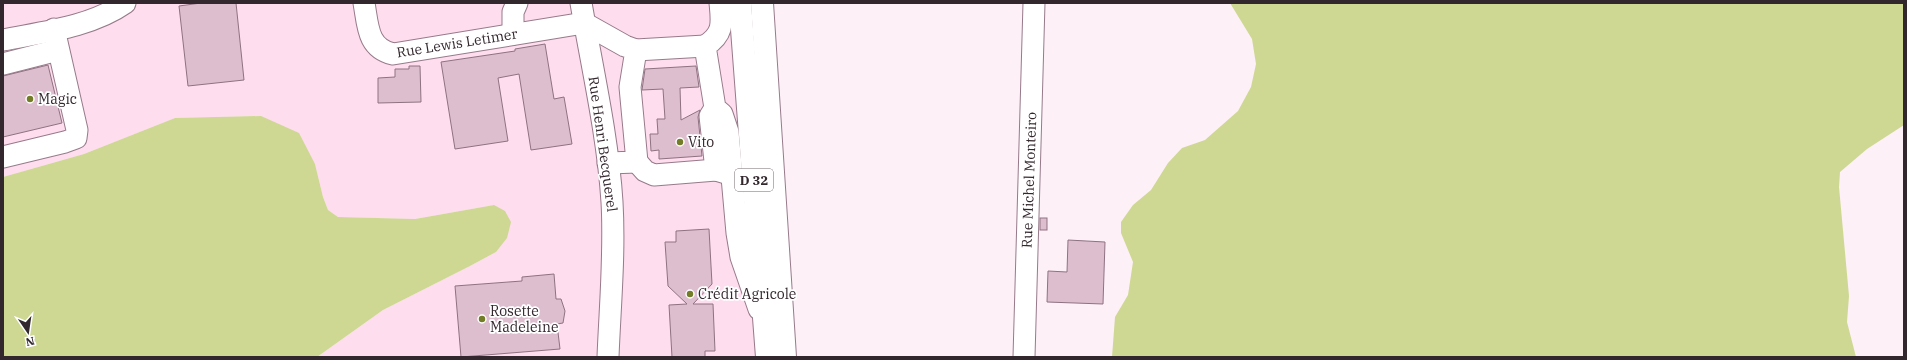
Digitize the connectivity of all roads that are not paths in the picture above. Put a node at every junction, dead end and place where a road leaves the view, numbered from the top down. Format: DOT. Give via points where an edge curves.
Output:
graph roads {
  1 [pos="125,3"];
  2 [pos="364,3"];
  3 [pos="517,3"];
  4 [pos="720,3"];
  5 [pos="740,3"];
  6 [pos="762,3"];
  7 [pos="1034,3"];
  8 [pos="583,13"];
  9 [pos="54,29"];
  10 [pos="514,34"];
  11 [pos="3,40"];
  12 [pos="705,46"];
  13 [pos="58,50"];
  14 [pos="636,50"];
  15 [pos="3,64"];
  16 [pos="3,157"];
  17 [pos="637,162"];
  18 [pos="608,163"];
  19 [pos="724,173"];
  20 [pos="764,323"];
  21 [pos="608,357"];
  22 [pos="767,357"];
  23 [pos="785,357"];
  24 [pos="1024,357"];
  1 -- 9 [label="street" via="112,12"];
  2 -- 10 [label="street, Rue Lewis Letimer" via="370,38 384,52 393,54"];
  3 -- 10 [label="street" via="513,12"];
  4 -- 12 [label="street" via="720,32"];
  5 -- 20 [label="main road, D 32"];
  6 -- 23 [label="main road, D 32"];
  7 -- 24 [label="street, Rue Michel Monteiro"];
  8 -- 10 [label="street, Rue Lewis Letimer"];
  8 -- 14 [label="street" via="625,46"];
  8 -- 18 [label="street, Rue Henri Becquerel"];
  9 -- 11 [label="street"];
  9 -- 13 [label="street"];
  12 -- 14 [label="street"];
  12 -- 19 [label="street" via="715,108 722,114 728,132"];
  13 -- 15 [label="street"];
  13 -- 16 [label="street" via="77,130 76,138"];
  14 -- 17 [label="street" via="630,87"];
  17 -- 18 [label="street"];
  17 -- 19 [label="street" via="645,171 654,175"];
  18 -- 21 [label="street, Rue Henri Becquerel" via="613,221"];
  19 -- 20 [label="street" via="741,257"];
  20 -- 22 [label="main road, D 32"];
}
